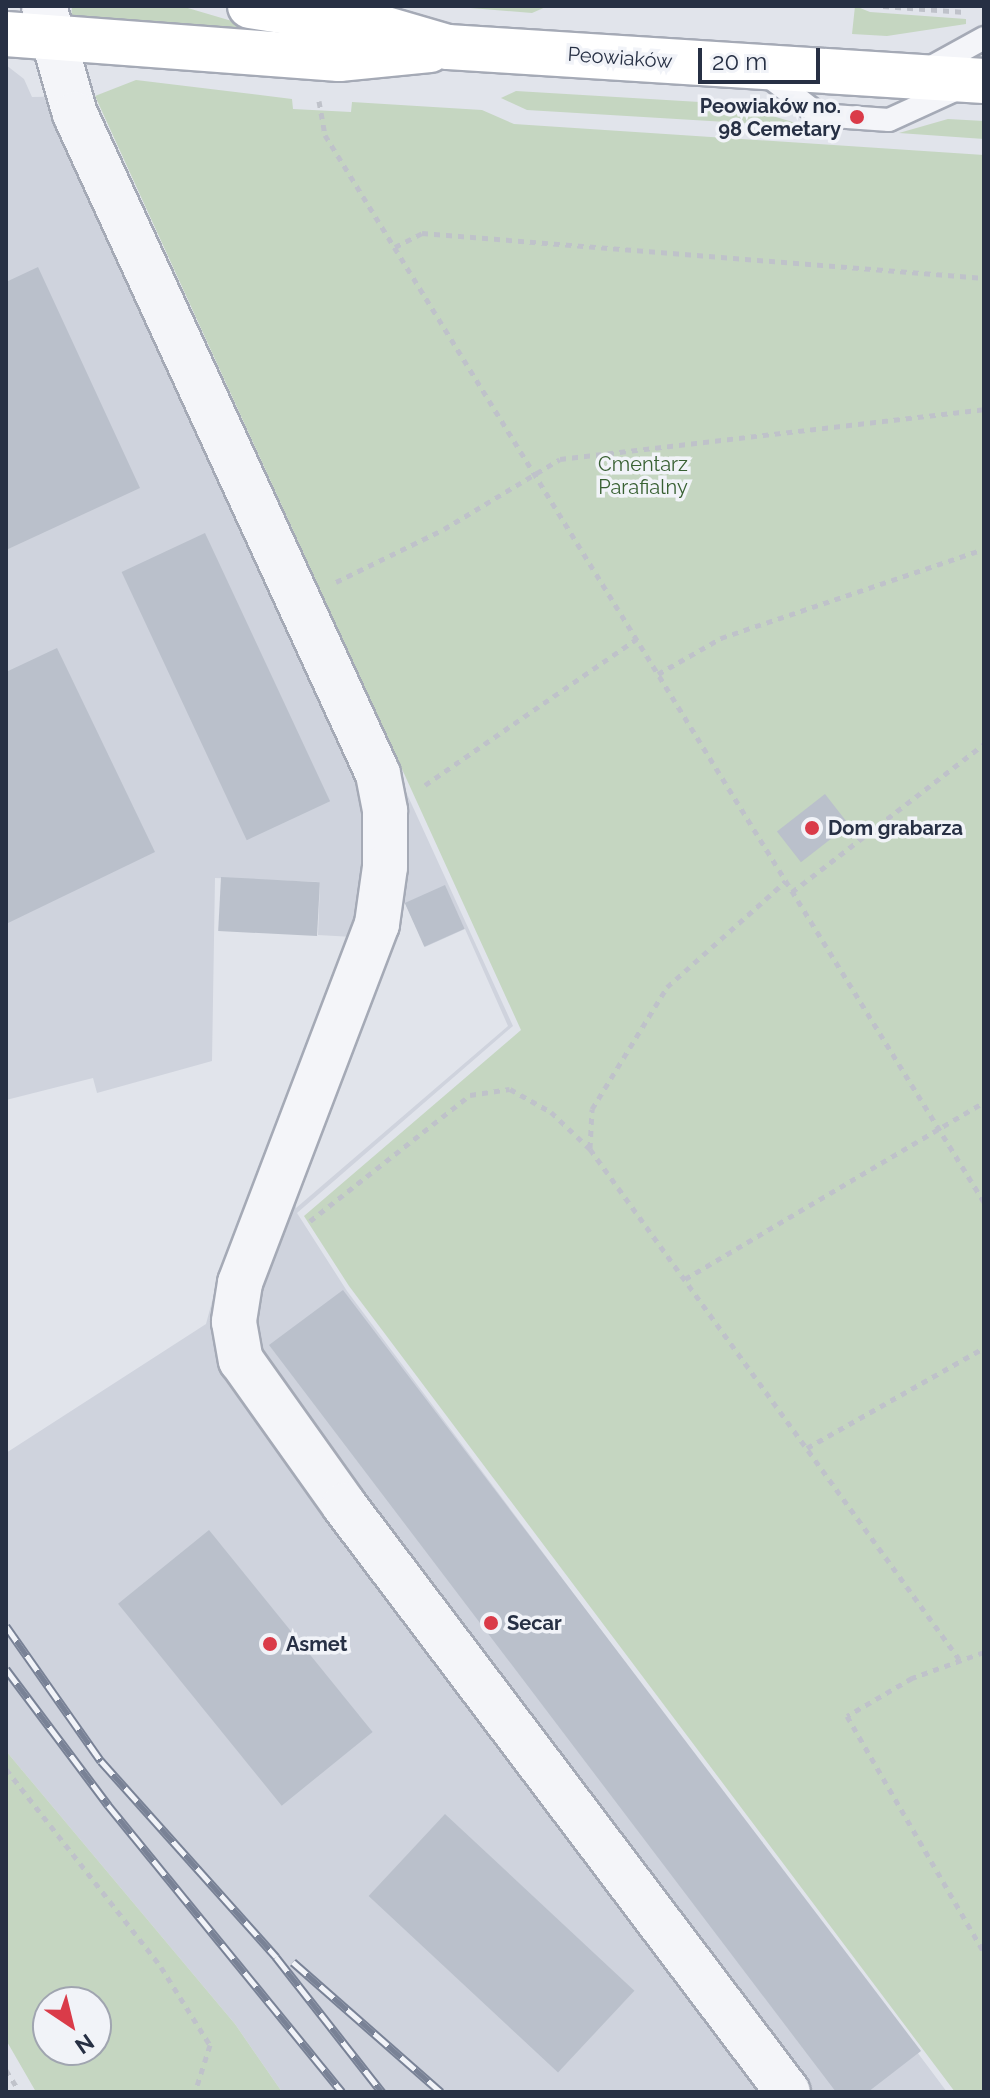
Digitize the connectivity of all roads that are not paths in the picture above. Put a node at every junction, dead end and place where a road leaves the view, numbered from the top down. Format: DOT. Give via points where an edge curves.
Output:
graph roads {
  1 [pos="250,6"];
  2 [pos="46,17"];
  3 [pos="6,27"];
  4 [pos="6,34"];
  5 [pos="984,38"];
  6 [pos="448,47"];
  7 [pos="755,67"];
  8 [pos="915,76"];
  9 [pos="981,80"];
  10 [pos="788,2092"];
  1 -- 6 [label="main road, Peowiaków" via="376,26"];
  2 -- 3 [label="main road"];
  2 -- 4 [label="main road, Peowiaków"];
  2 -- 6 [label="main road, Peowiaków" via="339,59"];
  2 -- 10 [label="street" via="75,114 378,774 385,867 366,958 240,1283 235,1342 253,1382"];
  5 -- 8 [label="lane"];
  6 -- 7 [label="main road, Peowiaków"];
  7 -- 8 [label="main road, Peowiaków"];
  7 -- 9 [label="lane" via="819,115 889,120"];
  8 -- 9 [label="main road, Peowiaków"];
}
